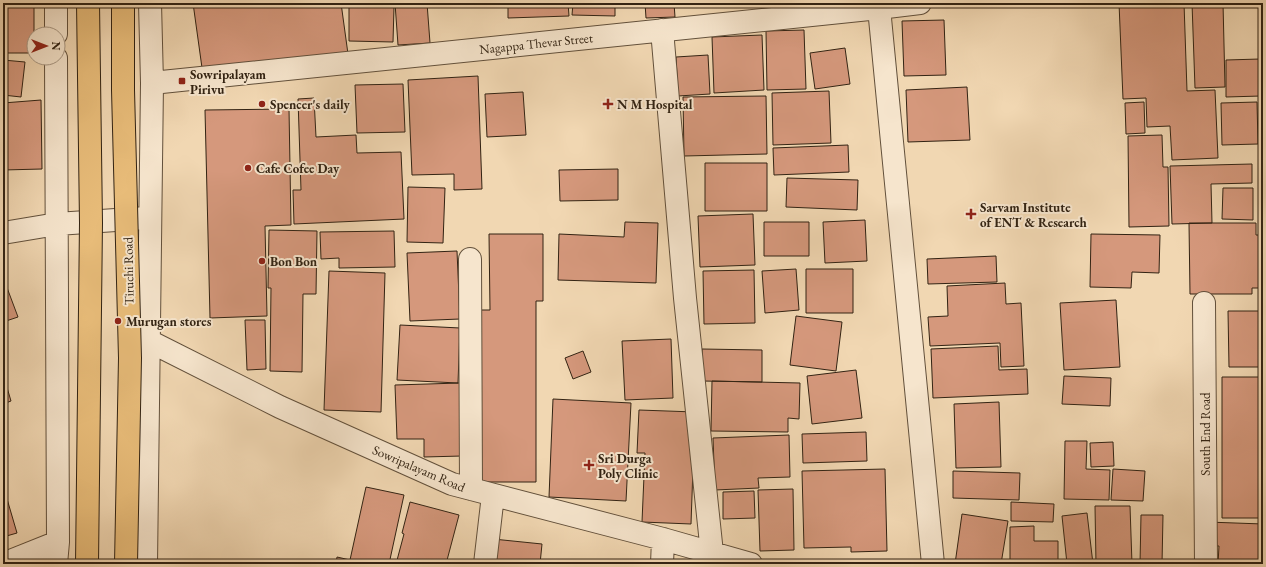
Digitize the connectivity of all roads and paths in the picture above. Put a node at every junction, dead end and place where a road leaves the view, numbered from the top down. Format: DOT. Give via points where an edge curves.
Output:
graph roads {
  1 [pos="56,3"];
  2 [pos="88,3"];
  3 [pos="123,3"];
  4 [pos="150,3"];
  5 [pos="920,3"];
  6 [pos="879,8"];
  7 [pos="56,26"];
  8 [pos="662,30"];
  9 [pos="56,66"];
  10 [pos="152,82"];
  11 [pos="151,218"];
  12 [pos="57,224"];
  13 [pos="3,233"];
  14 [pos="470,259"];
  15 [pos="1204,303"];
  16 [pos="149,341"];
  17 [pos="471,489"];
  18 [pos="493,495"];
  19 [pos="663,539"];
  20 [pos="58,542"];
  21 [pos="712,554"];
  22 [pos="3,564"];
  23 [pos="56,564"];
  24 [pos="87,564"];
  25 [pos="126,564"];
  26 [pos="146,564"];
  27 [pos="485,564"];
  28 [pos="662,564"];
  29 [pos="751,564"];
  30 [pos="933,564"];
  31 [pos="1206,564"];
  1 -- 7 [label="street"];
  2 -- 24 [label="highway, bridge" via="90,223"];
  3 -- 25 [label="highway, Tiruchi Road, bridge" via="130,358"];
  4 -- 10 [label="street"];
  5 -- 6 [label="street, Nagappa Thevar Street"];
  6 -- 8 [label="street, Nagappa Thevar Street"];
  6 -- 30 [label="street"];
  8 -- 10 [label="street, Nagappa Thevar Street"];
  8 -- 21 [label="street" via="685,298"];
  9 -- 12 [label="street"];
  10 -- 11 [label="street"];
  11 -- 12 [label="street"];
  11 -- 16 [label="street"];
  12 -- 13 [label="street"];
  12 -- 20 [label="street"];
  14 -- 17 [label="street"];
  15 -- 31 [label="street, South End Road"];
  16 -- 17 [label="street, Sowripalayam Road" via="287,410 452,484"];
  16 -- 26 [label="street"];
  17 -- 18 [label="street, Sowripalayam Road"];
  18 -- 19 [label="street, Sowripalayam Road"];
  18 -- 27 [label="street"];
  19 -- 21 [label="street, Sowripalayam Road"];
  19 -- 28 [label="street"];
  20 -- 22 [label="street"];
  20 -- 23 [label="street"];
  21 -- 29 [label="street, Sowripalayam Road"];
}
